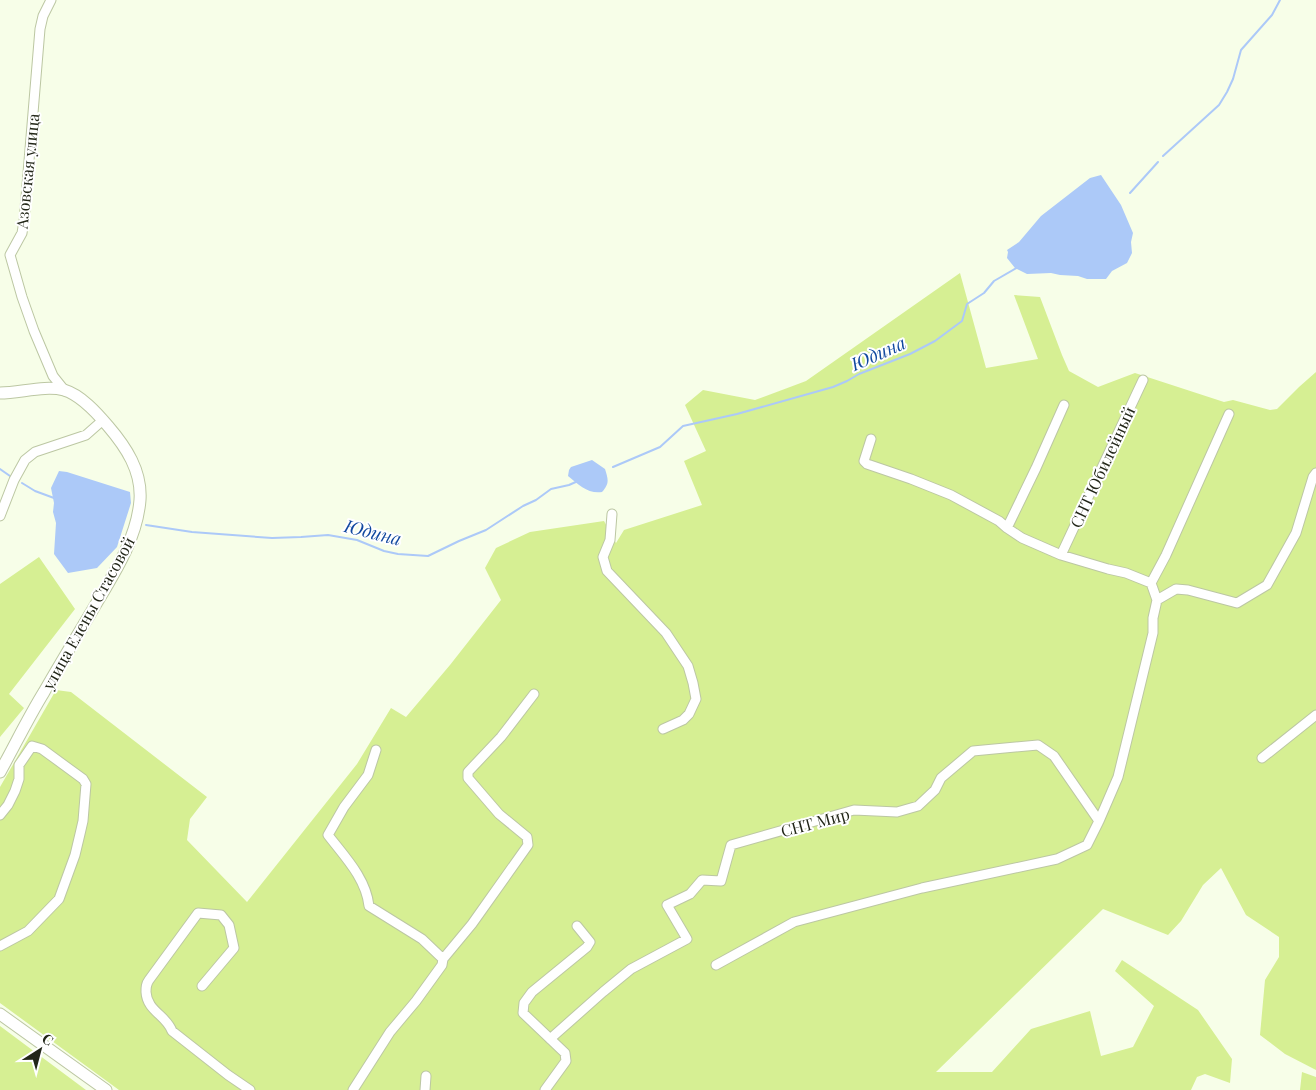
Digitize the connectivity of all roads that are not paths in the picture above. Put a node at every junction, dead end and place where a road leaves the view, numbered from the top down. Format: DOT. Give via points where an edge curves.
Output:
graph roads {
  1 [pos="50,0"];
  2 [pos="0,250"];
  3 [pos="10,255"];
  4 [pos="1143,380"];
  5 [pos="65,390"];
  6 [pos="0,393"];
  7 [pos="1064,405"];
  8 [pos="1229,414"];
  9 [pos="103,420"];
  10 [pos="871,439"];
  11 [pos="1316,473"];
  12 [pos="612,514"];
  13 [pos="0,516"];
  14 [pos="1007,528"];
  15 [pos="1061,554"];
  16 [pos="1151,583"];
  17 [pos="1157,600"];
  18 [pos="534,694"];
  19 [pos="1316,714"];
  20 [pos="663,729"];
  21 [pos="376,750"];
  22 [pos="1262,758"];
  23 [pos="0,772"];
  24 [pos="0,815"];
  25 [pos="1099,821"];
  26 [pos="577,926"];
  27 [pos="0,946"];
  28 [pos="443,959"];
  29 [pos="716,964"];
  30 [pos="202,986"];
  31 [pos="0,1014"];
  32 [pos="550,1039"];
  33 [pos="426,1076"];
  34 [pos="106,1090"];
  35 [pos="250,1090"];
  36 [pos="353,1090"];
  37 [pos="425,1090"];
  38 [pos="546,1090"];
  1 -- 3 [label="street, Азовская улица" via="40,29 24,221 22,233"];
  2 -- 3 [label="street"];
  3 -- 5 [label="street" via="34,331 53,376"];
  4 -- 15 [label="street, СНТ Юбилейный"];
  5 -- 6 [label="main road"];
  5 -- 9 [label="main road, улица Елены Стасовой" via="81,399"];
  7 -- 14 [label="street"];
  8 -- 16 [label="street"];
  9 -- 13 [label="street" via="86,435 35,452 25,460"];
  9 -- 23 [label="main road, улица Елены Стасовой" via="127,451 139,479 140,500 134,530 111,579"];
  10 -- 14 [label="street" via="864,461 867,464 951,495"];
  11 -- 17 [label="street" via="1296,533 1267,585 1237,603 1188,590 1176,590"];
  12 -- 20 [label="street" via="610,540 603,556 607,571 666,633 688,666 693,683 696,699 689,714"];
  14 -- 15 [label="street" via="1022,538"];
  15 -- 16 [label="street"];
  16 -- 17 [label="street"];
  17 -- 25 [label="street" via="1153,633 1118,777"];
  18 -- 28 [label="street" via="468,772 468,778 499,814 527,837 528,845"];
  19 -- 22 [label="street"];
  21 -- 28 [label="street" via="368,775 328,835 361,879 370,906 422,939"];
  24 -- 27 [label="street" via="15,792 19,765 32,746 42,749 86,784 80,834 59,898 28,930"];
  25 -- 29 [label="street" via="1086,845 1057,859 922,888 794,922"];
  25 -- 32 [label="street, СНТ Мир" via="1054,756 1038,746 974,751 941,778 935,790 918,806 897,812 854,810 731,845 721,881 702,880 690,894 667,905 687,939 631,969"];
  26 -- 32 [label="street" via="590,942 587,948 532,992 524,1003 523,1013"];
  28 -- 36 [label="street" via="442,965 390,1032"];
  30 -- 35 [label="street" via="234,948 228,925 221,915 198,913 146,985 147,999 155,1012 170,1024 172,1031"];
  31 -- 34 [label="main road"];
  32 -- 38 [label="street" via="565,1053 566,1060"];
  33 -- 37 [label="street"];
}
